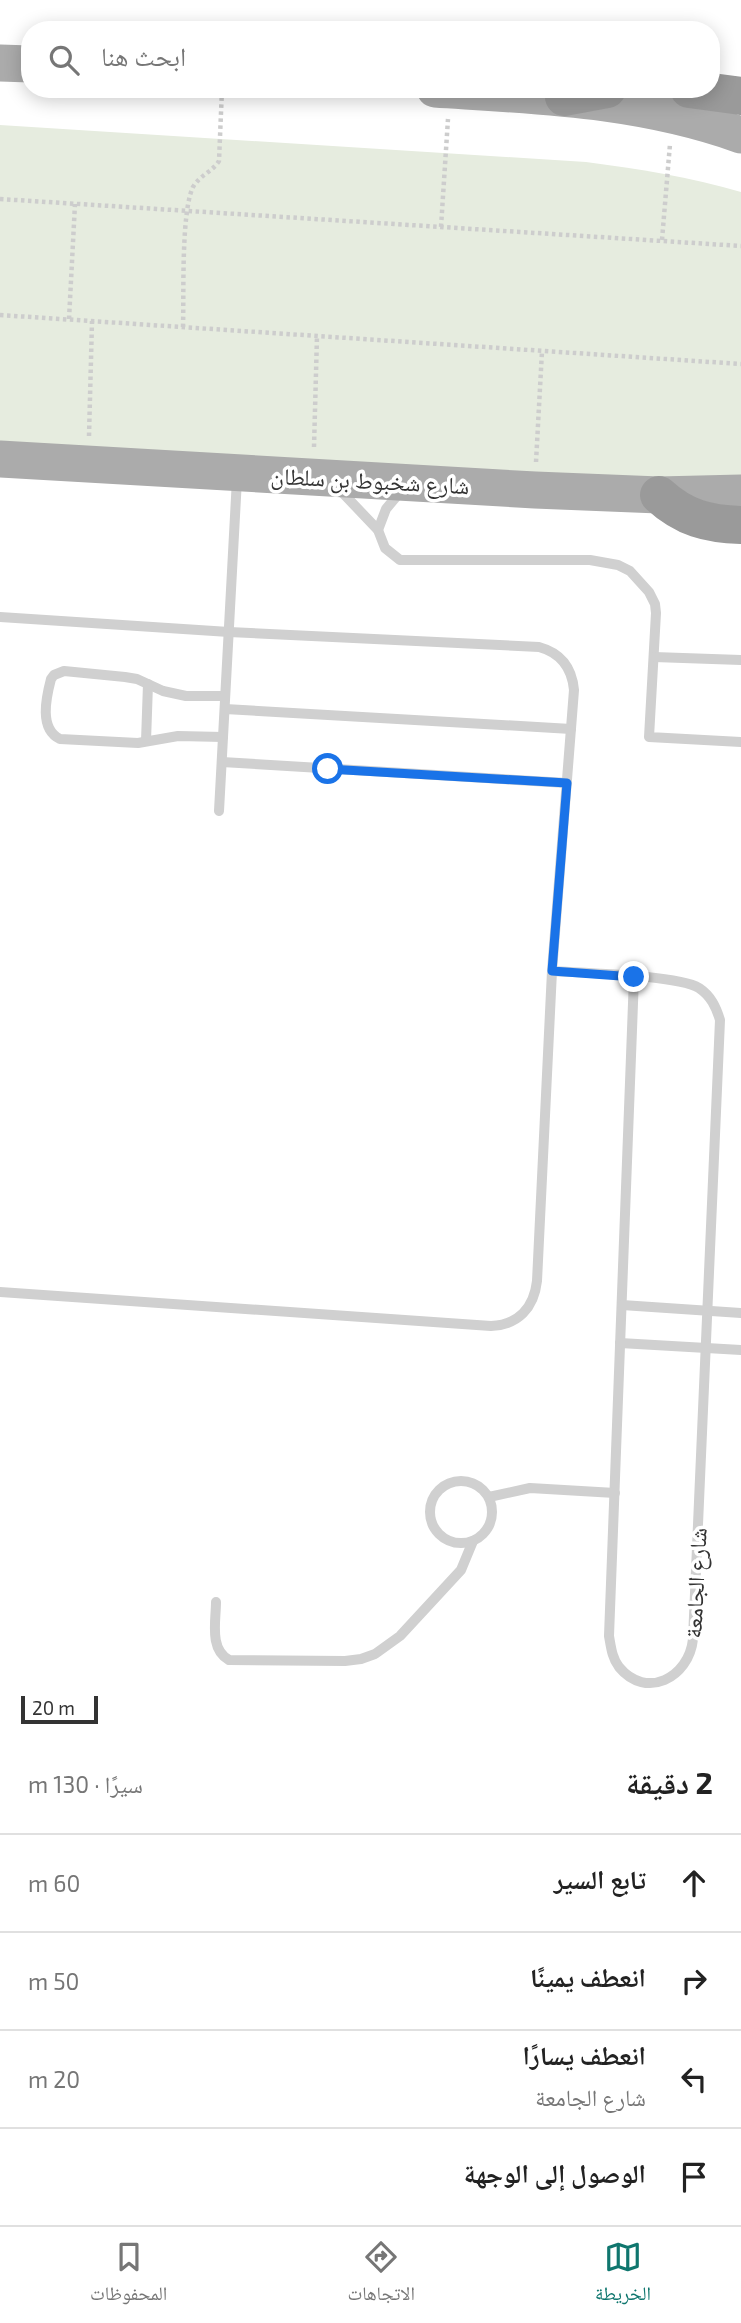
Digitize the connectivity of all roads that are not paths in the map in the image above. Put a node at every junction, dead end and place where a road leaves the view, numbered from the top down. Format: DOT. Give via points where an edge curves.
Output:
graph roads {
  1 [pos="0,62"];
  2 [pos="21,63"];
  3 [pos="741,96"];
  4 [pos="573,98"];
  5 [pos="681,102"];
  6 [pos="741,135"];
  7 [pos="0,459"];
  8 [pos="237,473"];
  9 [pos="320,478"];
  10 [pos="409,484"];
  11 [pos="741,493"];
  12 [pos="659,495"];
  13 [pos="741,525"];
  14 [pos="377,530"];
  15 [pos="0,617"];
  16 [pos="229,632"];
  17 [pos="654,657"];
  18 [pos="741,660"];
  19 [pos="148,684"];
  20 [pos="225,696"];
  21 [pos="225,709"];
  22 [pos="571,729"];
  23 [pos="223,737"];
  24 [pos="146,741"];
  25 [pos="741,742"];
  26 [pos="222,762"];
  27 [pos="567,783"];
  28 [pos="219,811"];
  29 [pos="552,971"];
  30 [pos="634,977"];
  31 [pos="0,1292"];
  32 [pos="622,1305"];
  33 [pos="708,1311"];
  34 [pos="741,1312"];
  35 [pos="620,1343"];
  36 [pos="706,1348"];
  37 [pos="741,1350"];
  38 [pos="615,1493"];
  39 [pos="489,1497"];
  40 [pos="473,1541"];
  41 [pos="216,1602"];
  1 -- 2 [label="main road"];
  3 -- 5 [label="highway"];
  4 -- 5 [label="main road" via="625,104"];
  5 -- 6 [label="main road"];
  7 -- 8 [label="main road, شارع شخبوط بن سلطان"];
  8 -- 9 [label="main road, شارع شخبوط بن سلطان"];
  8 -- 16 [label="lane"];
  9 -- 10 [label="main road, شارع شخبوط بن سلطان"];
  9 -- 14 [label="lane"];
  10 -- 12 [label="main road, شارع شخبوط بن سلطان"];
  10 -- 14 [label="lane" via="386,509"];
  11 -- 12 [label="main road, شارع شخبوط بن سلطان"];
  12 -- 13 [label="highway" via="692,519"];
  14 -- 17 [label="lane" via="392,555 411,561 590,560 618,565 640,580 655,604"];
  15 -- 16 [label="lane"];
  16 -- 20 [label="lane"];
  16 -- 22 [label="lane" via="551,650 573,678"];
  17 -- 18 [label="lane"];
  17 -- 25 [label="lane" via="649,737"];
  19 -- 20 [label="lane" via="186,696"];
  19 -- 24 [label="lane"];
  19 -- 24 [label="lane" via="125,677 58,673 50,684 46,722 60,739"];
  20 -- 21 [label="lane"];
  21 -- 22 [label="lane"];
  21 -- 23 [label="lane"];
  22 -- 27 [label="lane"];
  23 -- 24 [label="lane"];
  23 -- 26 [label="lane"];
  26 -- 27 [label="lane"];
  26 -- 28 [label="lane"];
  27 -- 29 [label="lane"];
  29 -- 30 [label="lane, شارع الجامعة"];
  29 -- 31 [label="lane" via="537,1282 533,1301 511,1322 491,1326"];
  30 -- 32 [label="lane, شارع الجامعة"];
  30 -- 33 [label="lane, شارع الجامعة" via="693,985 709,997 720,1020"];
  32 -- 33 [label="lane"];
  32 -- 35 [label="lane, شارع الجامعة"];
  33 -- 34 [label="lane"];
  33 -- 36 [label="lane, شارع الجامعة"];
  35 -- 36 [label="lane"];
  35 -- 38 [label="lane, شارع الجامعة"];
  36 -- 37 [label="lane"];
  36 -- 38 [label="lane, شارع الجامعة" via="692,1650 682,1670 662,1681 629,1676 611,1647"];
  38 -- 39 [label="lane" via="530,1488"];
  39 -- 40 [label="lane" via="492,1517"];
  39 -- 40 [label="lane" via="482,1488 461,1481 441,1488 430,1507 430,1518 442,1536 452,1542"];
  40 -- 41 [label="lane" via="461,1570 400,1636 361,1659 229,1660 215,1644"];
}
